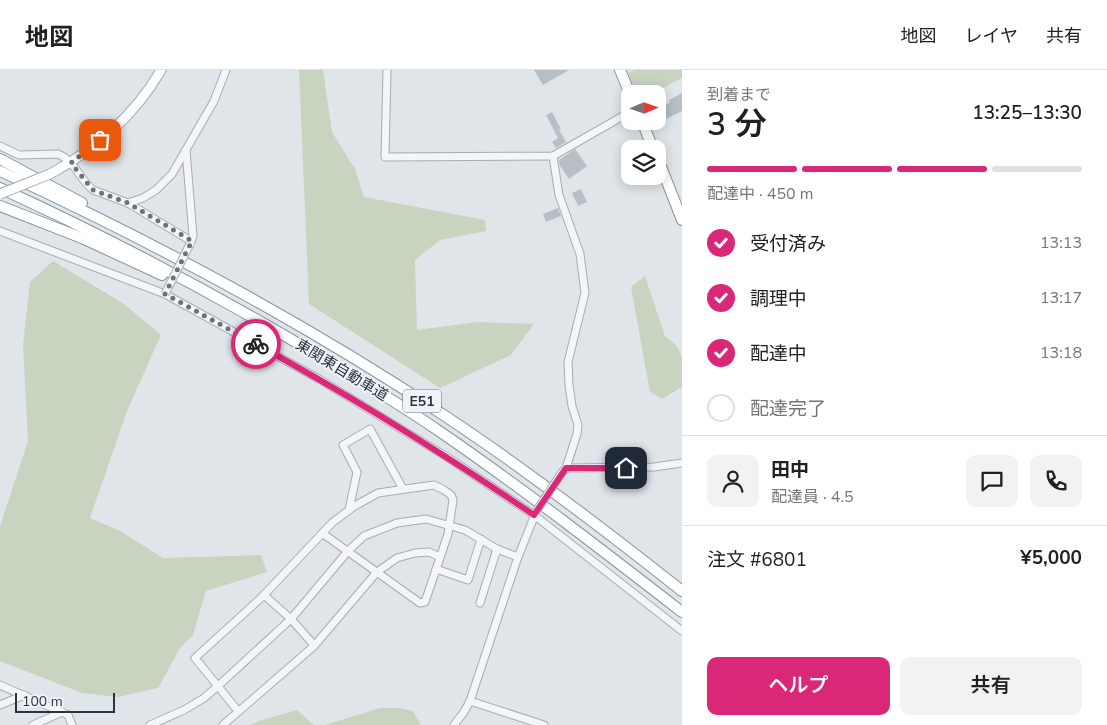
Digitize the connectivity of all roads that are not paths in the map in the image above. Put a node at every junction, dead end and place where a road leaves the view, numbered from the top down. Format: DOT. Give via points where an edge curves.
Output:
graph roads {
  1 [pos="161,70"];
  2 [pos="226,70"];
  3 [pos="386,70"];
  4 [pos="620,70"];
  5 [pos="626,85"];
  6 [pos="621,117"];
  7 [pos="0,146"];
  8 [pos="186,150"];
  9 [pos="553,156"];
  10 [pos="0,159"];
  11 [pos="71,163"];
  12 [pos="0,171"];
  13 [pos="666,179"];
  14 [pos="0,188"];
  15 [pos="0,194"];
  16 [pos="128,203"];
  17 [pos="0,206"];
  18 [pos="682,220"];
  19 [pos="0,231"];
  20 [pos="142,240"];
  21 [pos="191,242"];
  22 [pos="165,294"];
  23 [pos="236,308"];
  24 [pos="682,463"];
  25 [pos="566,468"];
  26 [pos="403,489"];
  27 [pos="349,510"];
  28 [pos="535,512"];
  29 [pos="450,525"];
  30 [pos="322,534"];
  31 [pos="481,539"];
  32 [pos="497,548"];
  33 [pos="348,552"];
  34 [pos="440,557"];
  35 [pos="518,557"];
  36 [pos="436,569"];
  37 [pos="377,572"];
  38 [pos="682,591"];
  39 [pos="264,595"];
  40 [pos="480,603"];
  41 [pos="682,612"];
  42 [pos="291,619"];
  43 [pos="682,631"];
  44 [pos="314,645"];
  45 [pos="0,685"];
  46 [pos="218,686"];
  47 [pos="24,695"];
  48 [pos="470,700"];
  49 [pos="0,705"];
  50 [pos="238,711"];
  51 [pos="62,712"];
  52 [pos="162,723"];
  53 [pos="33,725"];
  54 [pos="72,725"];
  55 [pos="150,725"];
  56 [pos="223,725"];
  57 [pos="454,725"];
  58 [pos="544,725"];
  1 -- 11 [label="main road" via="127,115"];
  2 -- 8 [label="street" via="214,101"];
  3 -- 9 [label="street" via="385,157"];
  4 -- 5 [label="highway"];
  6 -- 9 [label="street"];
  7 -- 11 [label="street" via="19,155 58,154"];
  8 -- 16 [label="street" via="164,183 143,198"];
  8 -- 21 [label="street"];
  9 -- 25 [label="street" via="559,195 580,254 585,293 568,362 572,406 578,425"];
  10 -- 20 [label="highway" via="89,206"];
  11 -- 15 [label="main road, bridge"];
  11 -- 16 [label="street" via="93,190"];
  12 -- 20 [label="highway, 東関東自動車道 / E51"];
  13 -- 18 [label="highway"];
  14 -- 23 [label="highway, 東関東自動車道 / E51" via="165,269"];
  16 -- 21 [label="street"];
  17 -- 23 [label="highway" via="82,238"];
  19 -- 22 [label="street"];
  20 -- 38 [label="highway, 東関東自動車道 / E51" via="272,311 444,416 542,483"];
  21 -- 22 [label="street, bridge"];
  22 -- 28 [label="street" via="320,379"];
  23 -- 41 [label="highway, 東関東自動車道 / E51" via="370,386 437,430 532,496"];
  24 -- 25 [label="street" via="654,468"];
  25 -- 28 [label="street, bridge"];
  26 -- 27 [label="street" via="378,493"];
  26 -- 27 [label="street" via="370,429 343,445 357,472"];
  26 -- 29 [label="street" via="434,486 451,495"];
  27 -- 30 [label="street"];
  28 -- 35 [label="street"];
  28 -- 43 [label="street"];
  29 -- 31 [label="street"];
  29 -- 33 [label="street" via="426,519 397,523 364,536"];
  29 -- 34 [label="street"];
  30 -- 33 [label="street"];
  30 -- 39 [label="street"];
  31 -- 32 [label="street"];
  31 -- 36 [label="street" via="468,580"];
  32 -- 35 [label="street"];
  32 -- 40 [label="street"];
  33 -- 37 [label="street"];
  33 -- 42 [label="street"];
  34 -- 36 [label="street"];
  34 -- 37 [label="street" via="429,552 415,553 397,558"];
  35 -- 48 [label="street"];
  36 -- 37 [label="street" via="425,602 420,604"];
  37 -- 44 [label="street"];
  39 -- 42 [label="street"];
  39 -- 46 [label="street" via="195,658"];
  42 -- 44 [label="street"];
  42 -- 46 [label="street"];
  44 -- 50 [label="street"];
  45 -- 47 [label="street"];
  46 -- 50 [label="street"];
  46 -- 52 [label="street"];
  47 -- 49 [label="street"];
  47 -- 51 [label="street"];
  48 -- 57 [label="street"];
  48 -- 58 [label="street"];
  50 -- 56 [label="street"];
  51 -- 53 [label="street"];
  51 -- 54 [label="street" via="68,715"];
  52 -- 55 [label="street"];
}
